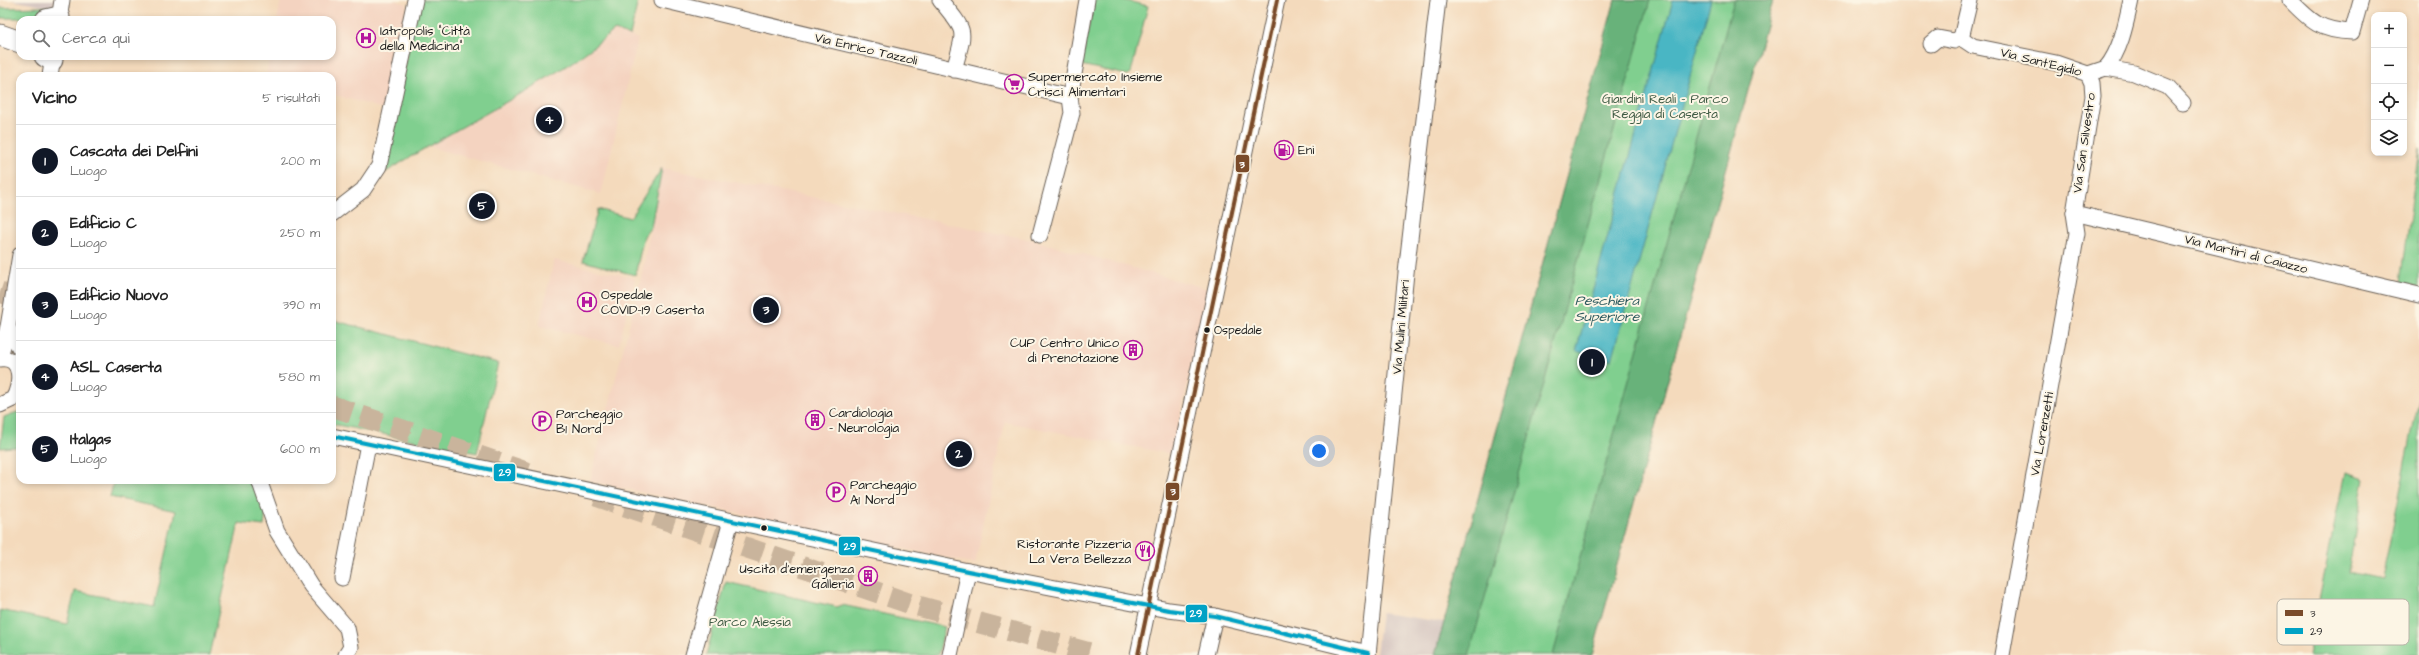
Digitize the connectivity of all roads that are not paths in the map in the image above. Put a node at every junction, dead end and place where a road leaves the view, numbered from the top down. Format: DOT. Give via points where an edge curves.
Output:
graph roads {
  1 [pos="415,0"];
  2 [pos="662,0"];
  3 [pos="940,0"];
  4 [pos="1087,0"];
  5 [pos="1277,0"];
  6 [pos="1438,0"];
  7 [pos="1970,0"];
  8 [pos="2131,0"];
  9 [pos="2290,0"];
  10 [pos="2361,0"];
  11 [pos="0,25"];
  12 [pos="16,26"];
  13 [pos="0,35"];
  14 [pos="1961,38"];
  15 [pos="16,41"];
  16 [pos="1931,44"];
  17 [pos="2106,68"];
  18 [pos="954,70"];
  19 [pos="2088,74"];
  20 [pos="1070,97"];
  21 [pos="2183,103"];
  22 [pos="336,211"];
  23 [pos="2074,213"];
  24 [pos="1040,235"];
  25 [pos="16,274"];
  26 [pos="2419,296"];
  27 [pos="4,330"];
  28 [pos="12,361"];
  29 [pos="16,372"];
  30 [pos="16,390"];
  31 [pos="11,401"];
  32 [pos="336,437"];
  33 [pos="368,444"];
  34 [pos="259,484"];
  35 [pos="732,521"];
  36 [pos="968,571"];
  37 [pos="342,578"];
  38 [pos="1148,606"];
  39 [pos="1215,616"];
  40 [pos="1368,654"];
  41 [pos="346,655"];
  42 [pos="693,655"];
  43 [pos="950,655"];
  44 [pos="1138,655"];
  45 [pos="1206,655"];
  46 [pos="2002,655"];
  1 -- 22 [label="street" via="379,166 363,190"];
  2 -- 18 [label="street, Via Enrico Tazzoli"];
  3 -- 18 [label="street" via="963,32"];
  4 -- 20 [label="street"];
  5 -- 38 [label="street"];
  6 -- 40 [label="street, Via Mulini Militari" via="1406,273"];
  7 -- 14 [label="street"];
  8 -- 17 [label="street" via="2119,45"];
  9 -- 10 [label="street" via="2309,21 2335,31 2352,32"];
  11 -- 12 [label="highway"];
  13 -- 15 [label="highway"];
  14 -- 16 [label="street" via="1954,41 1938,38"];
  14 -- 19 [label="street, Via Sant'Egidio" via="1974,46 2056,64"];
  17 -- 19 [label="street, Via Sant'Egidio"];
  17 -- 21 [label="street, Via Sant'Egidio" via="2115,68 2159,81"];
  18 -- 20 [label="street, Via Enrico Tazzoli"];
  19 -- 23 [label="street, Via San Silvestro" via="2093,96"];
  20 -- 24 [label="street" via="1072,113"];
  23 -- 26 [label="street, Via Martiri di Caiazzo"];
  23 -- 46 [label="street, Via Lorenzetti" via="2077,233"];
  25 -- 27 [label="street"];
  27 -- 28 [label="street"];
  28 -- 29 [label="street"];
  30 -- 31 [label="street"];
  32 -- 33 [label="street"];
  33 -- 35 [label="street"];
  33 -- 37 [label="street"];
  34 -- 41 [label="street" via="276,531 311,586 347,628 351,647"];
  35 -- 36 [label="street"];
  35 -- 42 [label="street"];
  36 -- 38 [label="street"];
  36 -- 43 [label="street"];
  38 -- 39 [label="street"];
  38 -- 44 [label="street"];
  39 -- 40 [label="street"];
  39 -- 45 [label="street"];
}
